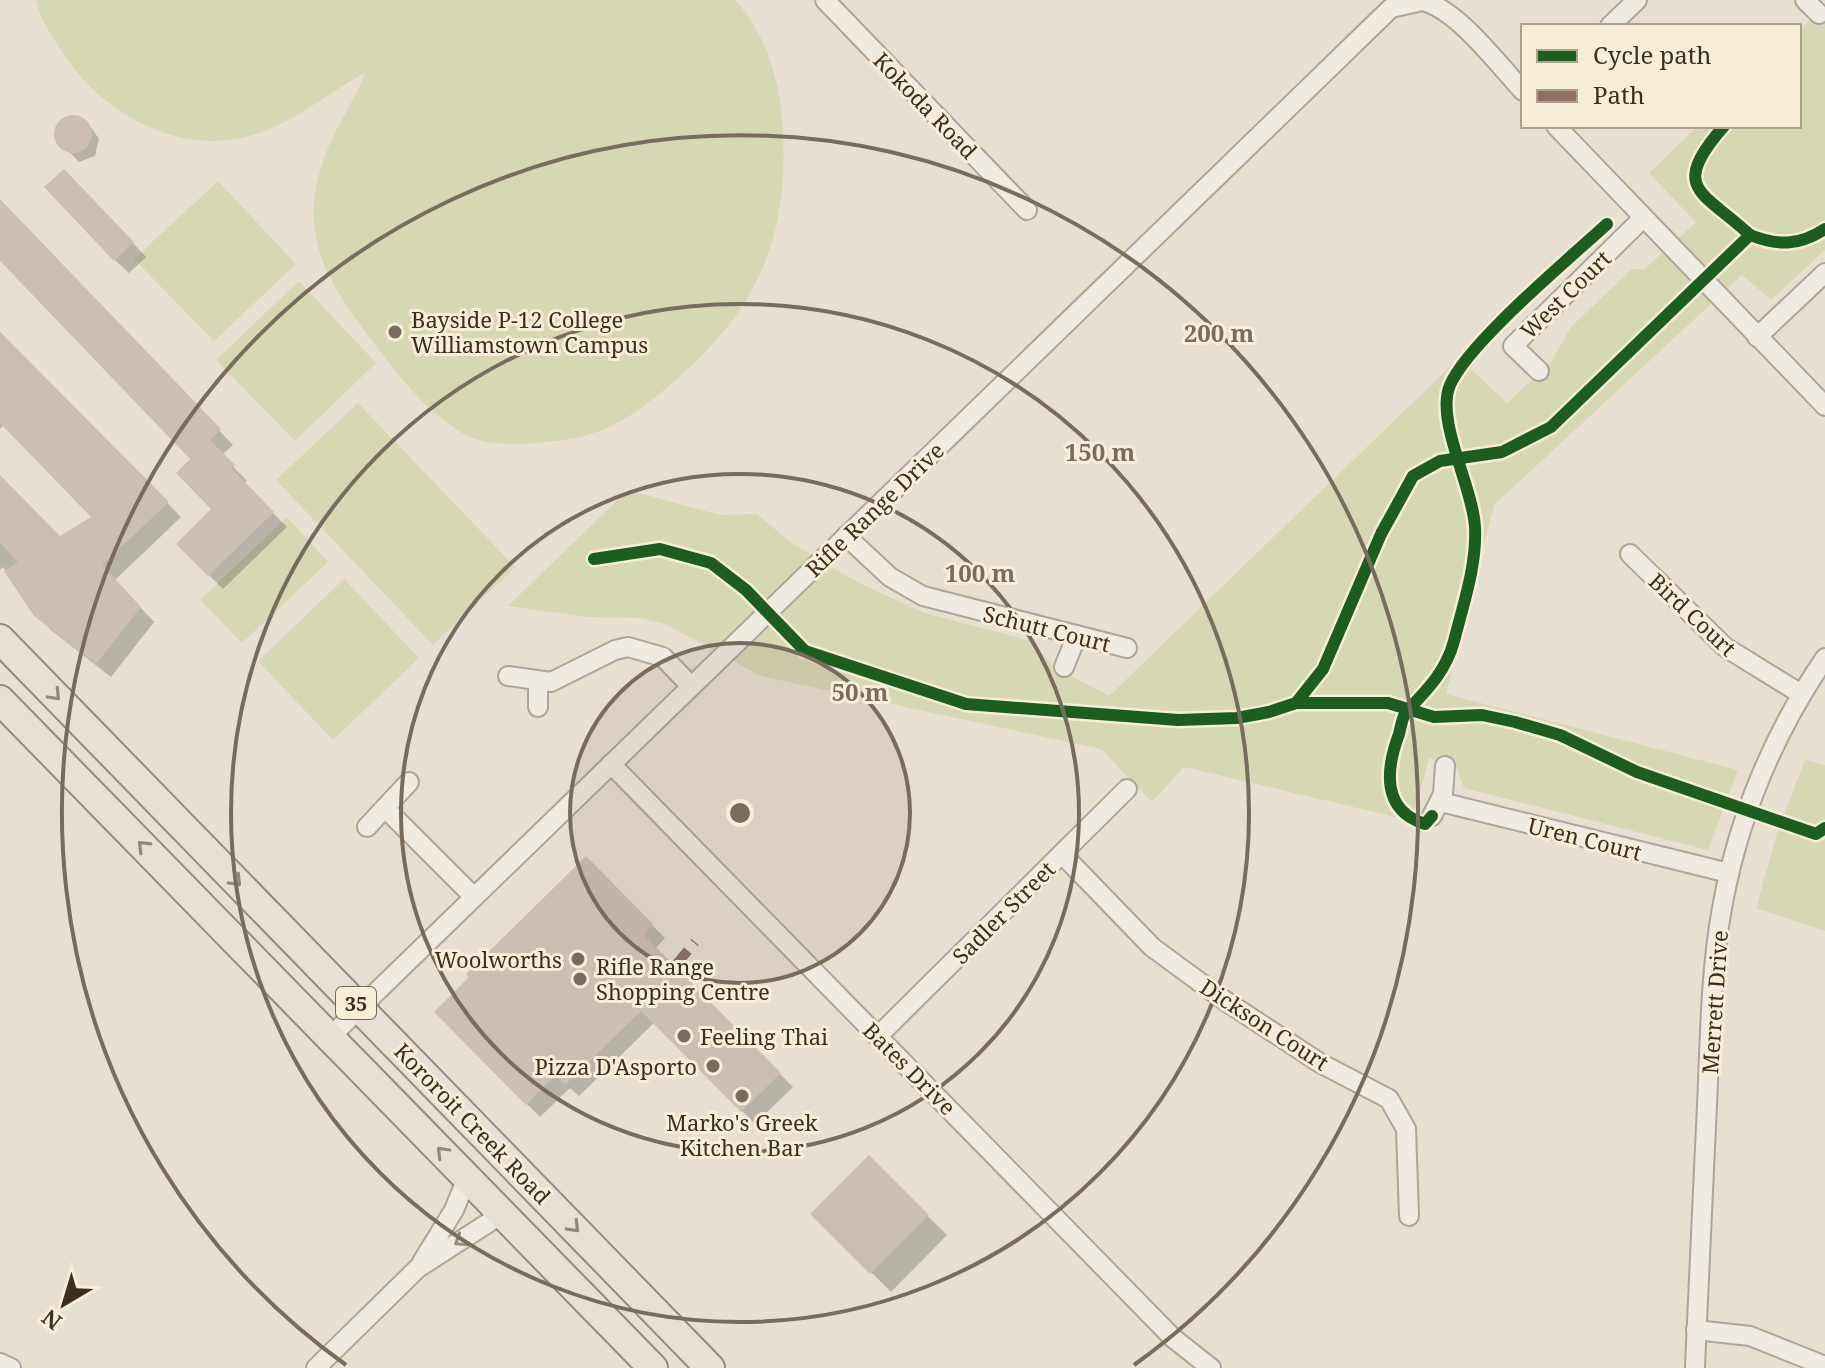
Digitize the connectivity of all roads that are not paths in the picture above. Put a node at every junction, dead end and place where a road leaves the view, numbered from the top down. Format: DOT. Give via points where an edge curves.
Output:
graph roads {
  1 [pos="825,0"];
  2 [pos="1637,0"];
  3 [pos="1805,0"];
  4 [pos="1427,1"];
  5 [pos="1819,14"];
  6 [pos="1612,24"];
  7 [pos="1521,89"];
  8 [pos="1558,128"];
  9 [pos="1027,210"];
  10 [pos="1643,218"];
  11 [pos="1825,273"];
  12 [pos="1757,337"];
  13 [pos="1539,371"];
  14 [pos="1825,406"];
  15 [pos="846,536"];
  16 [pos="1630,554"];
  17 [pos="1077,635"];
  18 [pos="0,639"];
  19 [pos="1127,648"];
  20 [pos="1825,658"];
  21 [pos="1064,667"];
  22 [pos="508,676"];
  23 [pos="538,682"];
  24 [pos="691,686"];
  25 [pos="1801,694"];
  26 [pos="0,700"];
  27 [pos="538,707"];
  28 [pos="611,764"];
  29 [pos="1445,766"];
  30 [pos="409,782"];
  31 [pos="1127,789"];
  32 [pos="385,808"];
  33 [pos="367,827"];
  34 [pos="1062,854"];
  35 [pos="1729,873"];
  36 [pos="473,896"];
  37 [pos="360,1008"];
  38 [pos="878,1036"];
  39 [pos="330,1037"];
  40 [pos="511,1163"];
  41 [pos="467,1178"];
  42 [pos="1409,1216"];
  43 [pos="508,1220"];
  44 [pos="418,1268"];
  45 [pos="1696,1330"];
  46 [pos="0,1363"];
  47 [pos="1825,1366"];
  48 [pos="11,1368"];
  49 [pos="316,1368"];
  50 [pos="653,1368"];
  51 [pos="710,1368"];
  52 [pos="1211,1368"];
  53 [pos="1695,1368"];
  1 -- 9 [label="street, Kokoda Road"];
  2 -- 6 [label="street"];
  3 -- 5 [label="street"];
  4 -- 7 [label="street" via="1462,27"];
  4 -- 15 [label="street, Rifle Range Drive" via="1391,8"];
  8 -- 10 [label="street"];
  10 -- 12 [label="street"];
  10 -- 13 [label="street, West Court" via="1513,346"];
  11 -- 12 [label="street"];
  12 -- 14 [label="street"];
  15 -- 17 [label="street, Schutt Court" via="890,577 923,596"];
  15 -- 24 [label="street, Rifle Range Drive"];
  16 -- 25 [label="street, Bird Court" via="1725,647"];
  17 -- 19 [label="street, Schutt Court"];
  17 -- 21 [label="street"];
  18 -- 37 [label="main road, Kororoit Creek Road / 35, one-way"];
  20 -- 25 [label="street, Merrett Drive"];
  22 -- 23 [label="street"];
  23 -- 24 [label="street" via="561,680 628,647 660,656"];
  23 -- 27 [label="street"];
  24 -- 28 [label="street, Rifle Range Drive"];
  25 -- 35 [label="street, Merrett Drive" via="1756,787"];
  39 -- 26 [label="main road, Kororoit Creek Road / 35, one-way"];
  28 -- 36 [label="street, Rifle Range Drive"];
  28 -- 38 [label="street, Bates Drive"];
  29 -- 35 [label="street, Uren Court" via="1436,809"];
  30 -- 32 [label="street"];
  31 -- 34 [label="street, Sadler Street"];
  32 -- 33 [label="street"];
  32 -- 36 [label="street"];
  34 -- 38 [label="street, Sadler Street"];
  34 -- 42 [label="street, Dickson Court" via="1152,947 1320,1063 1389,1099 1406,1129"];
  35 -- 45 [label="street, Merrett Drive" via="1717,937"];
  36 -- 37 [label="street, Rifle Range Drive"];
  37 -- 39 [label="street, Rifle Range Drive"];
  37 -- 40 [label="main road, Kororoit Creek Road / 35"];
  38 -- 52 [label="street, Bates Drive" via="1173,1338"];
  41 -- 39 [label="main road, Kororoit Creek Road / 35, one-way"];
  40 -- 43 [label="main road"];
  40 -- 51 [label="main road, Kororoit Creek Road / 35, one-way"];
  41 -- 43 [label="main road, Kororoit Creek Road / 35"];
  41 -- 44 [label="street"];
  43 -- 44 [label="street, one-way"];
  43 -- 50 [label="main road, Kororoit Creek Road / 35"];
  44 -- 49 [label="street"];
  45 -- 47 [label="street" via="1750,1336"];
  45 -- 53 [label="street, Merrett Drive"];
  46 -- 48 [label="street"];
}
